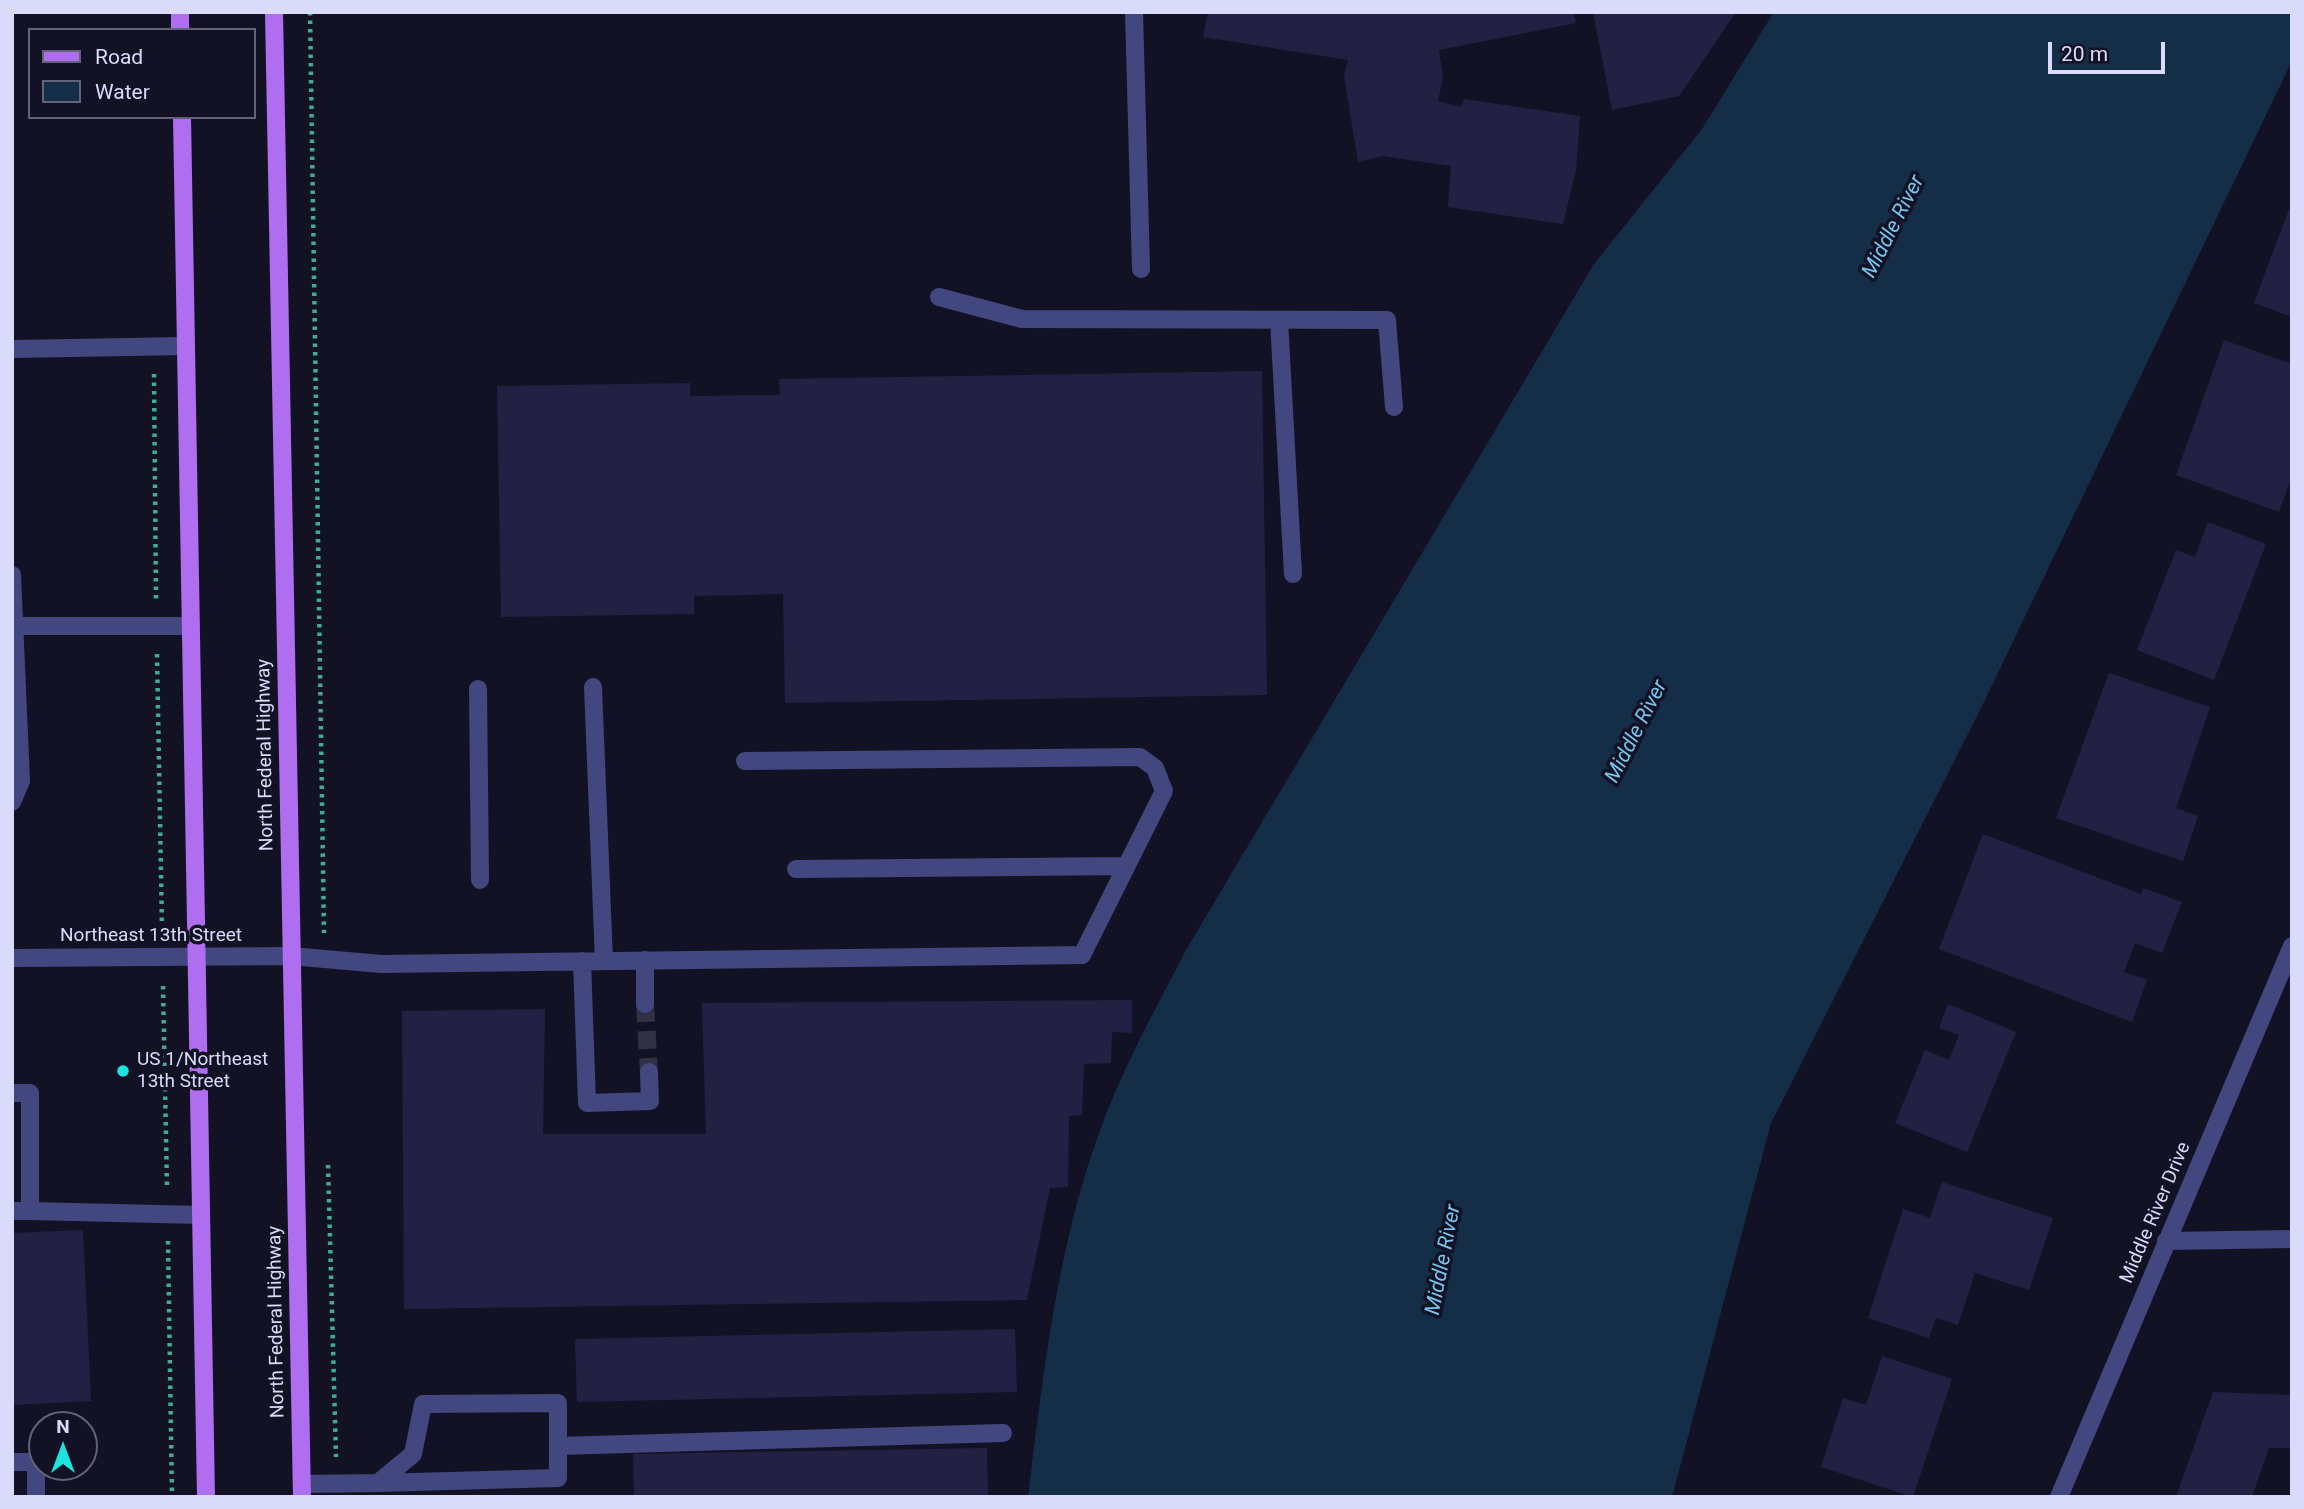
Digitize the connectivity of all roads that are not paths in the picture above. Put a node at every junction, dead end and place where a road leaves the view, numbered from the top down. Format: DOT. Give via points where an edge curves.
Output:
graph roads {
  1 [pos="274,12"];
  2 [pos="1134,12"];
  3 [pos="182,119"];
  4 [pos="1141,269"];
  5 [pos="939,297"];
  6 [pos="1279,320"];
  7 [pos="186,346"];
  8 [pos="12,349"];
  9 [pos="1394,407"];
  10 [pos="1293,574"];
  11 [pos="12,575"];
  12 [pos="13,626"];
  13 [pos="191,626"];
  14 [pos="593,687"];
  15 [pos="478,689"];
  16 [pos="745,761"];
  17 [pos="12,802"];
  18 [pos="1126,866"];
  19 [pos="796,869"];
  20 [pos="480,880"];
  21 [pos="2292,946"];
  22 [pos="291,956"];
  23 [pos="197,957"];
  24 [pos="12,958"];
  25 [pos="645,960"];
  26 [pos="582,961"];
  27 [pos="604,961"];
  28 [pos="645,1004"];
  29 [pos="649,1072"];
  30 [pos="12,1093"];
  31 [pos="21,1211"];
  32 [pos="201,1214"];
  33 [pos="2292,1239"];
  34 [pos="2166,1241"];
  35 [pos="1003,1433"];
  36 [pos="558,1446"];
  37 [pos="12,1462"];
  38 [pos="378,1483"];
  39 [pos="302,1490"];
  40 [pos="36,1497"];
  41 [pos="206,1497"];
  42 [pos="2059,1497"];
  1 -- 22 [label="main road, North Federal Highway"];
  2 -- 4 [label="street"];
  3 -- 7 [label="main road"];
  5 -- 6 [label="street" via="1022,319"];
  6 -- 9 [label="street" via="1387,320"];
  6 -- 10 [label="street"];
  7 -- 8 [label="street"];
  7 -- 13 [label="main road"];
  11 -- 12 [label="street"];
  12 -- 13 [label="street"];
  12 -- 17 [label="street" via="21,781"];
  13 -- 23 [label="main road"];
  14 -- 27 [label="street"];
  15 -- 20 [label="street"];
  16 -- 18 [label="street" via="1140,757 1155,768 1164,791"];
  18 -- 19 [label="street"];
  18 -- 25 [label="street, Northeast 13th Street" via="1082,955"];
  21 -- 34 [label="street, Middle River Drive"];
  22 -- 23 [label="street, Northeast 13th Street"];
  22 -- 26 [label="street, Northeast 13th Street" via="381,964"];
  22 -- 39 [label="main road, North Federal Highway"];
  23 -- 24 [label="street, Northeast 13th Street"];
  23 -- 32 [label="main road"];
  25 -- 27 [label="street, Northeast 13th Street"];
  25 -- 28 [label="street"];
  26 -- 27 [label="street, Northeast 13th Street"];
  26 -- 29 [label="street" via="587,1103 650,1101"];
  30 -- 31 [label="street" via="30,1093"];
  31 -- 32 [label="street"];
  32 -- 41 [label="main road"];
  33 -- 34 [label="street"];
  34 -- 42 [label="street, Middle River Drive"];
  35 -- 36 [label="street"];
  36 -- 38 [label="street" via="558,1478"];
  36 -- 38 [label="street" via="558,1403 423,1404 413,1454"];
  37 -- 40 [label="street" via="36,1462"];
  38 -- 39 [label="street"];
}
